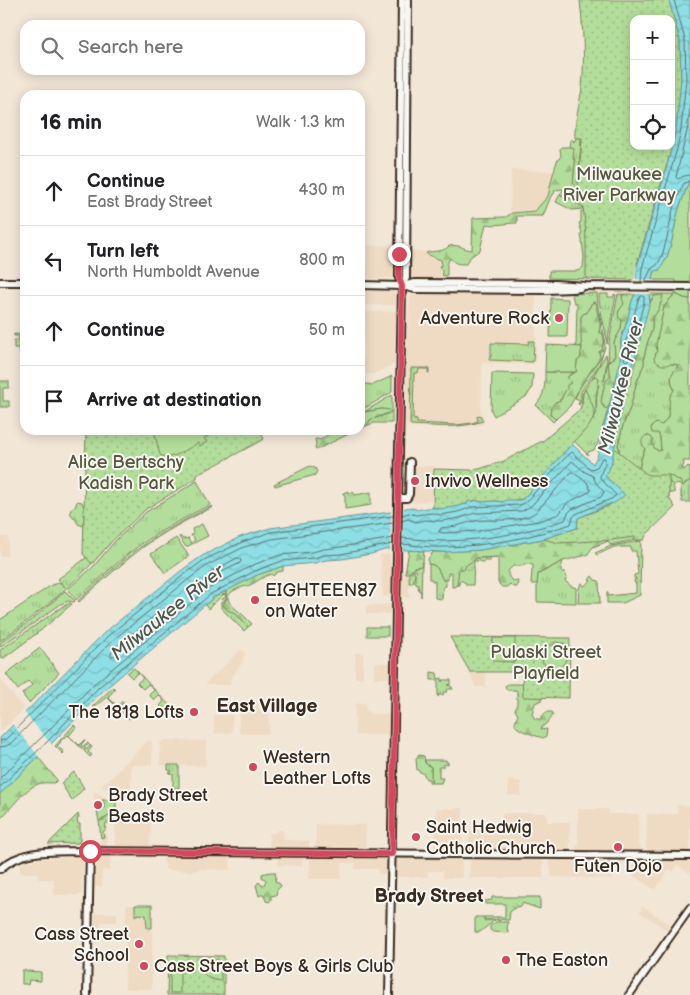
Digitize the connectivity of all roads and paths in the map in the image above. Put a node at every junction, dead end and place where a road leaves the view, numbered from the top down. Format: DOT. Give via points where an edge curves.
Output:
graph roads {
  1 [pos="402,0"];
  2 [pos="408,0"];
  3 [pos="0,282"];
  4 [pos="20,282"];
  5 [pos="365,285"];
  6 [pos="402,286"];
  7 [pos="690,287"];
  8 [pos="410,462"];
  9 [pos="398,498"];
  10 [pos="90,851"];
  11 [pos="392,854"];
  12 [pos="690,856"];
  13 [pos="0,869"];
  14 [pos="690,908"];
  15 [pos="87,995"];
  16 [pos="389,995"];
  17 [pos="629,995"];
  1 -- 6 [label="main road" via="399,278"];
  2 -- 6 [label="main road" via="406,278"];
  3 -- 4 [label="main road"];
  5 -- 6 [label="main road"];
  6 -- 7 [label="main road" via="415,289"];
  6 -- 9 [label="main road"];
  8 -- 9 [label="main road" via="409,494 407,498"];
  9 -- 11 [label="main road"];
  10 -- 11 [label="main road"];
  10 -- 13 [label="main road" via="25,855"];
  10 -- 15 [label="main road"];
  11 -- 12 [label="main road"];
  11 -- 16 [label="main road"];
  14 -- 17 [label="main road"];
}
